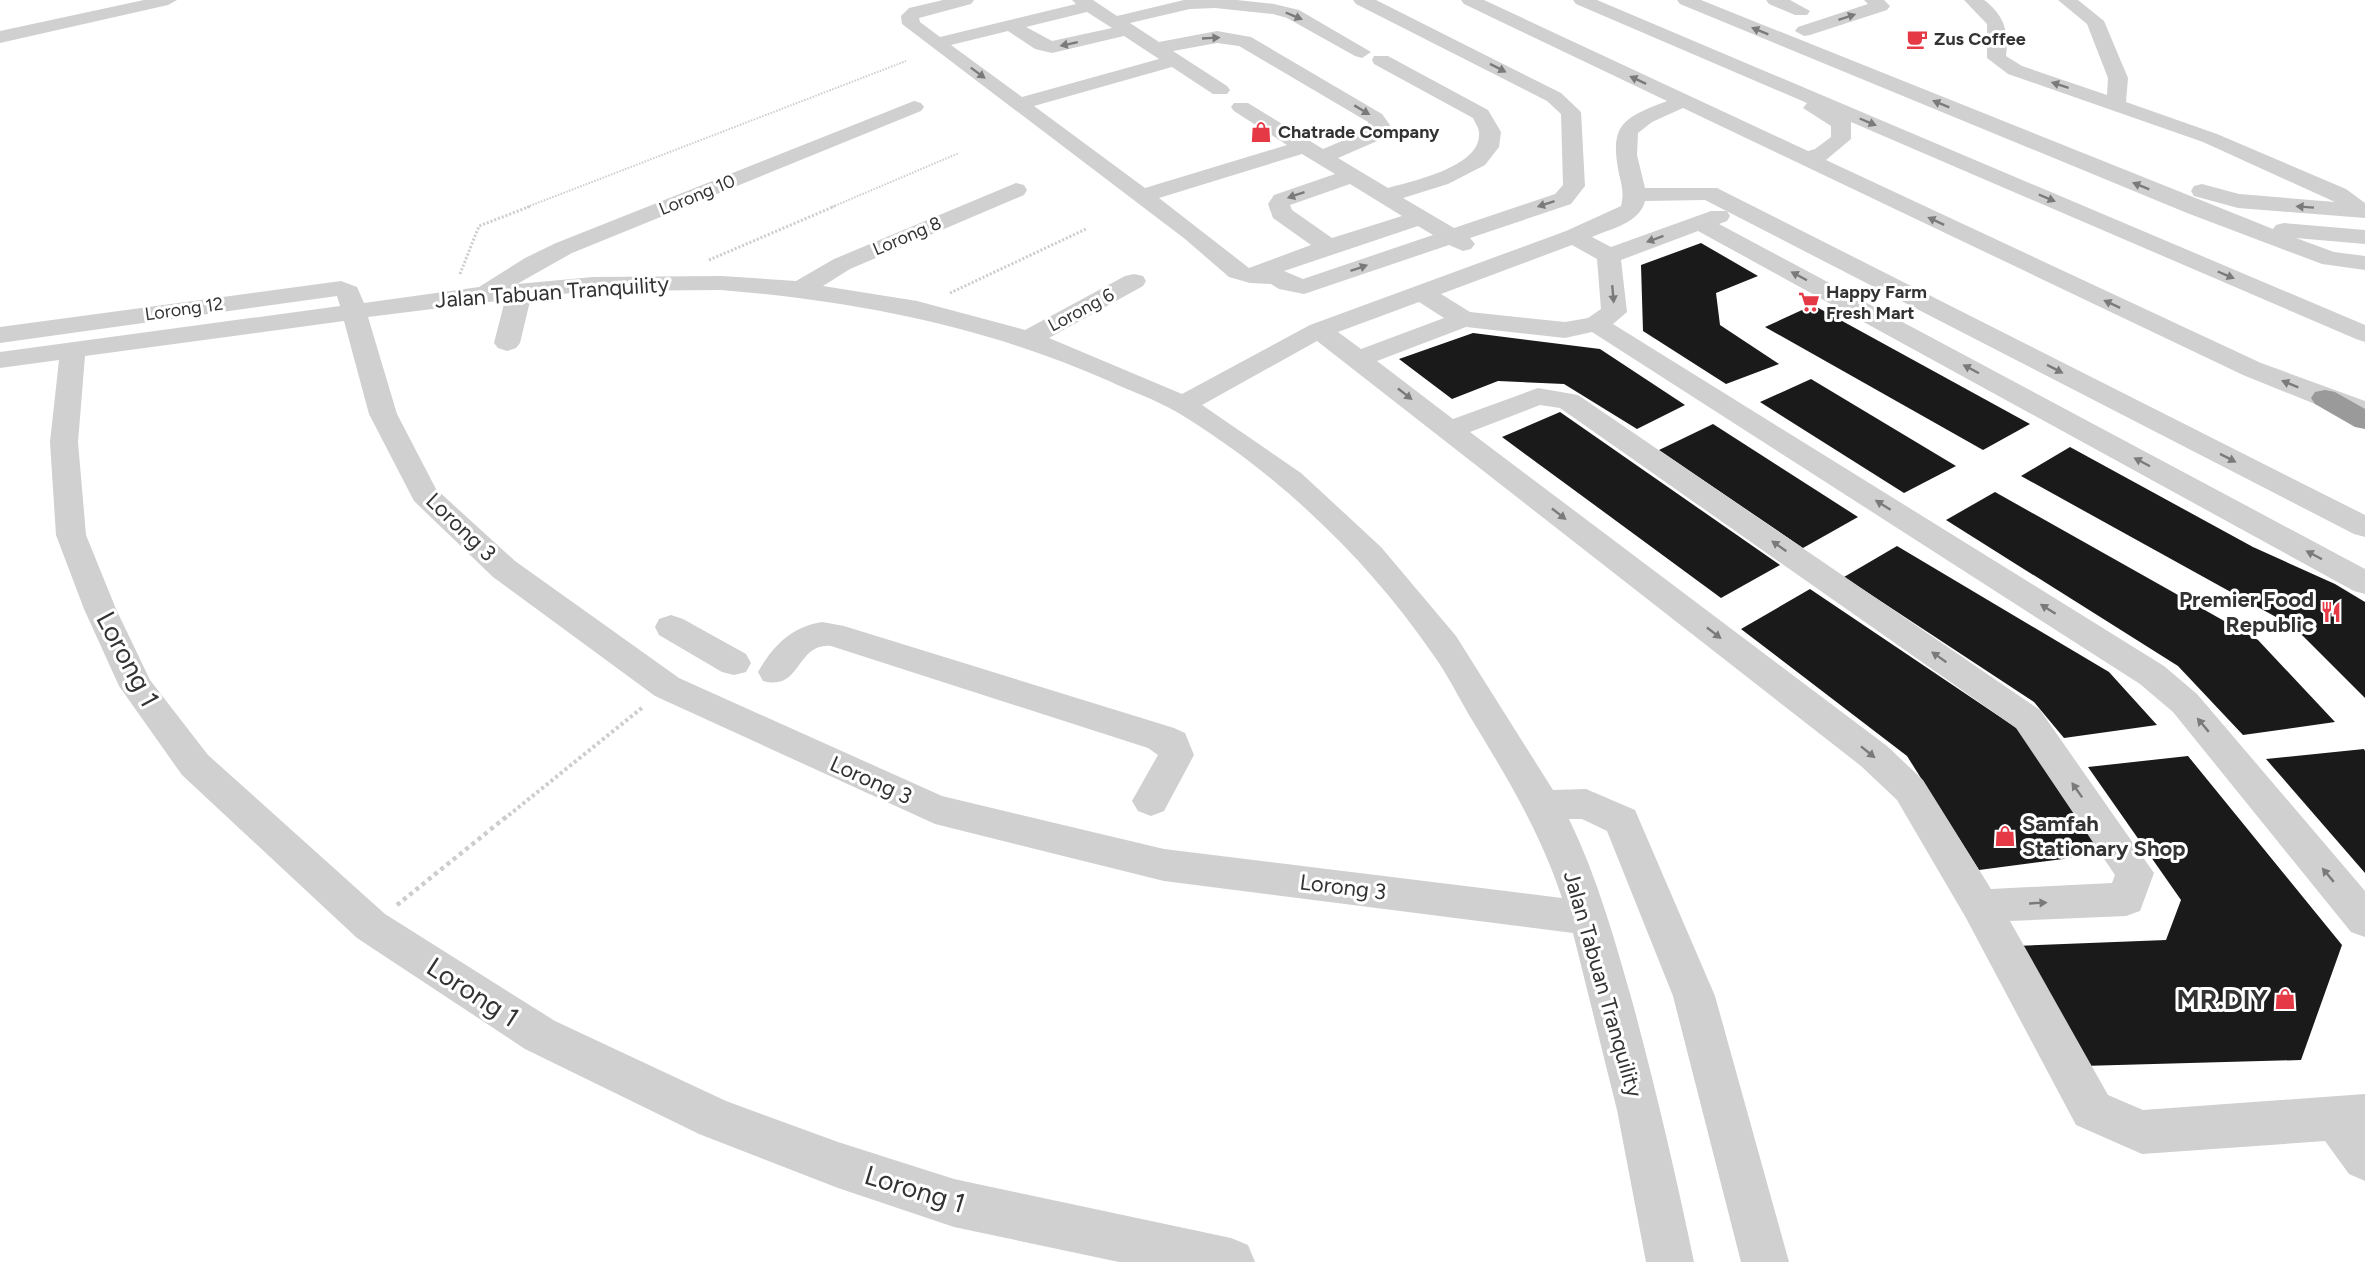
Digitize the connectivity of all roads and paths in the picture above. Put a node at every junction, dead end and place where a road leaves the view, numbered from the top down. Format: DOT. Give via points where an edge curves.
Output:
graph roads {
  1 [pos="112,0"];
  2 [pos="168,0"];
  3 [pos="965,0"];
  4 [pos="1362,0"];
  5 [pos="1470,0"];
  6 [pos="1583,0"];
  7 [pos="1686,0"];
  8 [pos="1727,0"];
  9 [pos="1873,0"];
  10 [pos="1973,0"];
  11 [pos="2067,0"];
  12 [pos="1085,3"];
  13 [pos="1819,6"];
  14 [pos="1775,10"];
  15 [pos="1508,18"];
  16 [pos="1803,21"];
  17 [pos="0,24"];
  18 [pos="1010,25"];
  19 [pos="1119,26"];
  20 [pos="1654,31"];
  21 [pos="0,37"];
  22 [pos="1438,38"];
  23 [pos="937,43"];
  24 [pos="1154,49"];
  25 [pos="1367,60"];
  26 [pos="1173,61"];
  27 [pos="906,62"];
  28 [pos="1308,72"];
  29 [pos="1684,101"];
  30 [pos="1019,104"];
  31 [pos="2116,104"];
  32 [pos="914,107"];
  33 [pos="1993,107"];
  34 [pos="1969,116"];
  35 [pos="1733,125"];
  36 [pos="1841,130"];
  37 [pos="1313,152"];
  38 [pos="959,153"];
  39 [pos="1804,159"];
  40 [pos="1351,176"];
  41 [pos="1016,190"];
  42 [pos="1635,195"];
  43 [pos="1143,196"];
  44 [pos="1384,196"];
  45 [pos="2169,197"];
  46 [pos="2205,202"];
  47 [pos="1741,208"];
  48 [pos="2364,211"];
  49 [pos="1419,218"];
  50 [pos="1700,223"];
  51 [pos="2114,226"];
  52 [pos="2252,229"];
  53 [pos="1086,230"];
  54 [pos="1449,236"];
  55 [pos="1574,236"];
  56 [pos="2138,237"];
  57 [pos="2365,237"];
  58 [pos="1329,247"];
  59 [pos="1609,256"];
  60 [pos="1496,263"];
  61 [pos="2365,263"];
  62 [pos="1250,276"];
  63 [pos="1134,281"];
  64 [pos="670,283"];
  65 [pos="1304,287"];
  66 [pos="800,289"];
  67 [pos="520,291"];
  68 [pos="1420,291"];
  69 [pos="485,294"];
  70 [pos="453,297"];
  71 [pos="917,309"];
  72 [pos="352,310"];
  73 [pos="1352,317"];
  74 [pos="1463,319"];
  75 [pos="1596,324"];
  76 [pos="1319,330"];
  77 [pos="2365,334"];
  78 [pos="0,335"];
  79 [pos="1028,339"];
  80 [pos="507,343"];
  81 [pos="73,349"];
  82 [pos="1359,358"];
  83 [pos="0,360"];
  84 [pos="2325,398"];
  85 [pos="1183,404"];
  86 [pos="2365,410"];
  87 [pos="2365,421"];
  88 [pos="1450,430"];
  89 [pos="2365,527"];
  90 [pos="2365,583"];
  91 [pos="671,627"];
  92 [pos="734,663"];
  93 [pos="775,672"];
  94 [pos="667,687"];
  95 [pos="1151,801"];
  96 [pos="1544,805"];
  97 [pos="1980,906"];
  98 [pos="1588,918"];
  99 [pos="2365,920"];
  100 [pos="371,926"];
  101 [pos="2351,1118"];
  102 [pos="2365,1158"];
  103 [pos="1231,1262"];
  104 [pos="1670,1262"];
  105 [pos="1765,1262"];
  1 -- 17 [label="street"];
  2 -- 21 [label="street"];
  3 -- 23 [label="street" via="910,16 911,24"];
  4 -- 22 [label="street"];
  5 -- 15 [label="street"];
  6 -- 20 [label="street"];
  34 -- 7 [label="street, one-way"];
  8 -- 14 [label="street"];
  16 -- 9 [label="street, one-way" via="1881,6"];
  31 -- 10 [label="street, one-way" via="2001,63 1996,58 2000,32 1989,12"];
  11 -- 31 [label="street" via="2095,21 2108,48 2118,78"];
  12 -- 18 [label="street"];
  12 -- 19 [label="street"];
  13 -- 16 [label="street"];
  14 -- 16 [label="street"];
  15 -- 22 [label="street"];
  29 -- 15 [label="street, one-way"];
  16 -- 33 [label="street"];
  19 -- 18 [label="street, one-way" via="1052,47"];
  18 -- 23 [label="street"];
  19 -- 24 [label="street"];
  19 -- 25 [label="street, one-way" via="1190,4 1274,9 1293,14"];
  20 -- 36 [label="street" via="1675,46 1834,117 1841,123"];
  20 -- 51 [label="street, one-way"];
  22 -- 25 [label="street"];
  22 -- 54 [label="street, one-way" via="1566,106 1571,112 1575,176 1570,194 1563,198"];
  23 -- 30 [label="street, one-way"];
  24 -- 26 [label="street"];
  24 -- 28 [label="street, one-way" via="1195,39 1231,38"];
  25 -- 28 [label="street"];
  25 -- 44 [label="street" via="1481,114 1491,126 1491,140 1477,164 1449,177"];
  26 -- 30 [label="street"];
  26 -- 37 [label="street" via="1220,90 1211,96 1213,103 1241,107"];
  27 -- 70 [label="path" via="479,226"];
  28 -- 37 [label="street, one-way" via="1380,125 1377,134"];
  29 -- 35 [label="street"];
  29 -- 42 [label="street" via="1647,116 1626,131 1624,144"];
  30 -- 43 [label="street"];
  31 -- 48 [label="street" via="2210,138 2338,194"];
  32 -- 69 [label="street, Lorong 10" via="564,248"];
  33 -- 34 [label="street"];
  33 -- 46 [label="street"];
  45 -- 34 [label="street, one-way"];
  35 -- 36 [label="street" via="1791,139 1823,138"];
  35 -- 39 [label="street"];
  36 -- 39 [label="street" via="1841,140 1832,148"];
  37 -- 40 [label="street"];
  37 -- 43 [label="street"];
  38 -- 64 [label="path" via="678,273"];
  84 -- 39 [label="street, one-way" via="2252,369"];
  40 -- 44 [label="street"];
  40 -- 58 [label="street, one-way" via="1279,204 1281,213"];
  41 -- 66 [label="street, Lorong 8" via="842,264"];
  42 -- 47 [label="street" via="1708,193"];
  42 -- 55 [label="street" via="1627,213"];
  43 -- 62 [label="street" via="1238,273"];
  44 -- 49 [label="street"];
  45 -- 46 [label="street"];
  45 -- 51 [label="street"];
  48 -- 46 [label="street, one-way"];
  46 -- 52 [label="street"];
  46 -- 56 [label="street"];
  47 -- 50 [label="street"];
  47 -- 89 [label="street, one-way"];
  49 -- 54 [label="street"];
  49 -- 58 [label="street"];
  50 -- 59 [label="street, one-way"];
  90 -- 50 [label="street, one-way"];
  51 -- 56 [label="street"];
  52 -- 57 [label="street"];
  52 -- 61 [label="street" via="2330,259"];
  53 -- 71 [label="path"];
  54 -- 60 [label="street"];
  65 -- 54 [label="street, one-way"];
  55 -- 59 [label="street"];
  55 -- 60 [label="street"];
  56 -- 77 [label="street, one-way"];
  58 -- 62 [label="street"];
  59 -- 75 [label="street, one-way" via="1614,312"];
  60 -- 68 [label="street"];
  62 -- 65 [label="street" via="1277,277"];
  63 -- 79 [label="street, Lorong 6"];
  64 -- 66 [label="street, Jalan Tabuan Tranquility"];
  64 -- 67 [label="street, Jalan Tabuan Tranquility" via="594,284"];
  65 -- 73 [label="street"];
  66 -- 71 [label="street, Jalan Tabuan Tranquility"];
  67 -- 69 [label="street, Jalan Tabuan Tranquility"];
  67 -- 80 [label="street"];
  68 -- 73 [label="street"];
  68 -- 74 [label="street"];
  69 -- 70 [label="street, Jalan Tabuan Tranquility"];
  70 -- 72 [label="street, Jalan Tabuan Tranquility"];
  71 -- 79 [label="street, Jalan Tabuan Tranquility"];
  72 -- 78 [label="street, Lorong 12" via="348,292 341,288"];
  72 -- 81 [label="street, Jalan Tabuan Tranquility"];
  72 -- 94 [label="street, Lorong 3" via="383,414 424,494 504,569"];
  73 -- 76 [label="street"];
  74 -- 75 [label="street" via="1565,330"];
  74 -- 82 [label="street"];
  99 -- 75 [label="street, one-way" via="2185,703 2152,675"];
  76 -- 82 [label="street"];
  76 -- 85 [label="street"];
  79 -- 85 [label="street, Jalan Tabuan Tranquility"];
  81 -- 83 [label="street, Jalan Tabuan Tranquility"];
  81 -- 100 [label="street, Lorong 1" via="64,442 71,535 136,686 195,765"];
  82 -- 88 [label="street, one-way"];
  84 -- 86 [label="street"];
  84 -- 87 [label="highway"];
  85 -- 96 [label="street, Jalan Tabuan Tranquility" via="1291,479 1370,554 1444,644"];
  88 -- 97 [label="street, one-way" via="1874,756 1910,790"];
  97 -- 88 [label="street, one-way" via="2126,899 2135,873 2028,719 1568,401 1538,396"];
  91 -- 92 [label="street"];
  93 -- 95 [label="street" via="804,637 818,632 832,634 1161,738 1172,743 1176,755"];
  94 -- 98 [label="street, Lorong 3" via="947,812 1164,865"];
  94 -- 100 [label="path"];
  96 -- 98 [label="street, Jalan Tabuan Tranquility" via="1568,857"];
  96 -- 105 [label="street" via="1586,804 1622,821 1694,996"];
  97 -- 101 [label="street" via="2092,1110 2142,1132"];
  98 -- 104 [label="street, Jalan Tabuan Tranquility" via="1639,1110"];
  100 -- 103 [label="street, Lorong 1" via="540,1035 715,1119 838,1166 954,1203"];
  101 -- 102 [label="street"];
}
